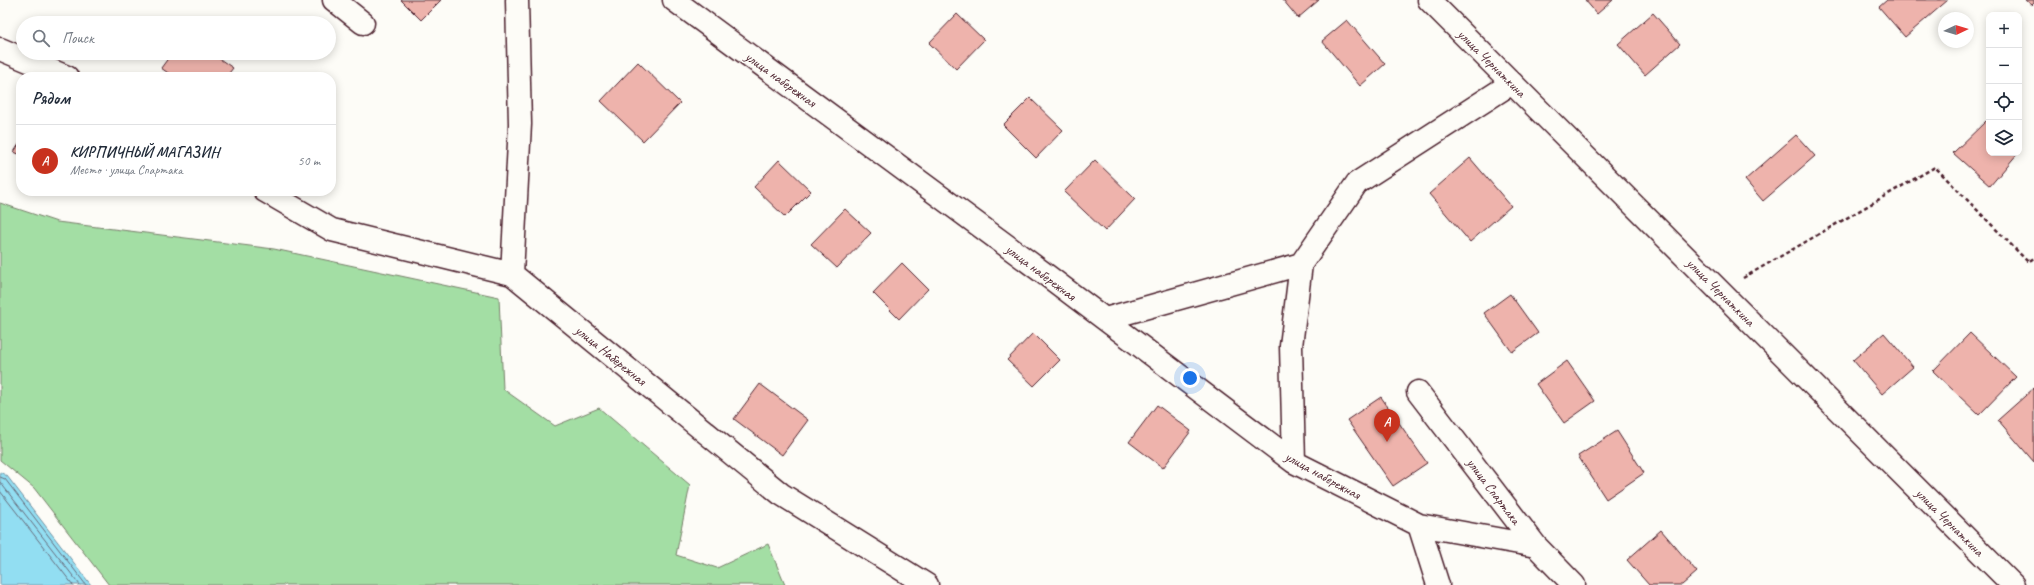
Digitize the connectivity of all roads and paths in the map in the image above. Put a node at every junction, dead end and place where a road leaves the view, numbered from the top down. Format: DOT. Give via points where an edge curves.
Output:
graph roads {
  1 [pos="334,0"];
  2 [pos="517,0"];
  3 [pos="674,0"];
  4 [pos="1429,0"];
  5 [pos="362,23"];
  6 [pos="0,49"];
  7 [pos="16,56"];
  8 [pos="26,60"];
  9 [pos="55,72"];
  10 [pos="1512,83"];
  11 [pos="274,196"];
  12 [pos="2034,258"];
  13 [pos="1301,264"];
  14 [pos="512,274"];
  15 [pos="1720,292"];
  16 [pos="1105,319"];
  17 [pos="1418,392"];
  18 [pos="1294,462"];
  19 [pos="1419,525"];
  20 [pos="1536,546"];
  21 [pos="927,585"];
  22 [pos="1438,585"];
  23 [pos="1574,585"];
  24 [pos="2013,585"];
  1 -- 5 [label="street"];
  2 -- 14 [label="street" via="520,124"];
  3 -- 16 [label="street, улица набережная"];
  4 -- 10 [label="street, улица Чернаткина"];
  6 -- 7 [label="street"];
  8 -- 9 [label="street"];
  10 -- 13 [label="street" via="1357,183"];
  10 -- 15 [label="street, улица Чернаткина"];
  11 -- 14 [label="street, улица Набережная" via="332,230"];
  12 -- 15 [label="path" via="2028,262 1935,167"];
  13 -- 16 [label="street"];
  13 -- 18 [label="street" via="1290,346"];
  14 -- 21 [label="street, улица Набережная" via="781,494"];
  15 -- 24 [label="street, улица Чернаткина"];
  16 -- 18 [label="street, улица набережная"];
  17 -- 20 [label="street, улица Спартака"];
  18 -- 19 [label="street, улица набережная"];
  19 -- 20 [label="street, улица набережная"];
  19 -- 22 [label="street"];
  20 -- 23 [label="street, улица Спартака"];
}
